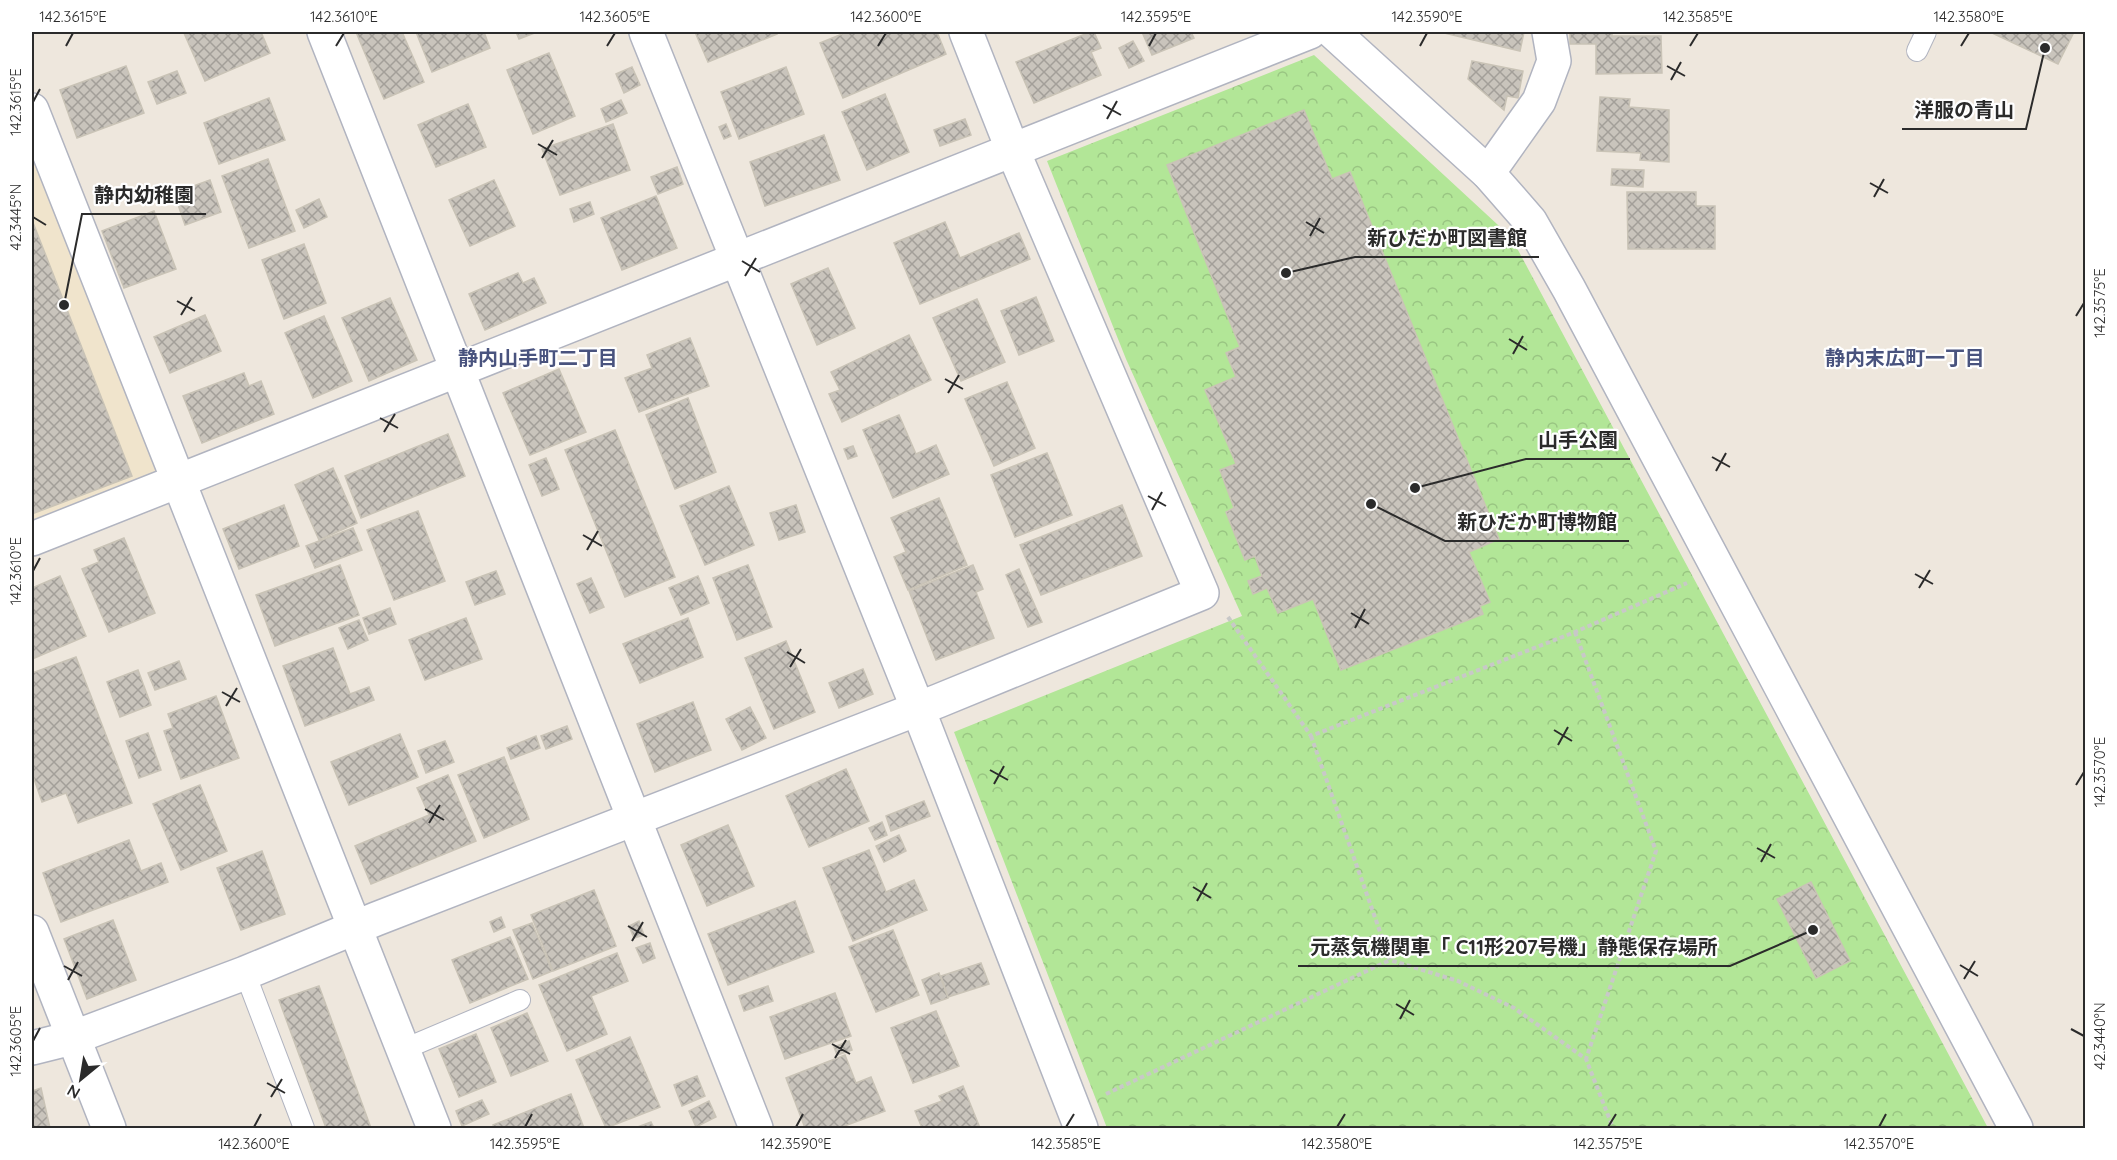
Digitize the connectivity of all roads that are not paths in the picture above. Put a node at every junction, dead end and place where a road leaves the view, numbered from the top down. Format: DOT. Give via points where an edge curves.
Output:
graph roads {
  1 [pos="324,32"];
  2 [pos="646,32"];
  3 [pos="966,32"];
  4 [pos="1310,32"];
  5 [pos="1333,32"];
  6 [pos="1549,32"];
  7 [pos="1926,32"];
  8 [pos="1917,51"];
  9 [pos="32,110"];
  10 [pos="1013,151"];
  11 [pos="1488,173"];
  12 [pos="736,258"];
  13 [pos="458,371"];
  14 [pos="178,481"];
  15 [pos="32,539"];
  16 [pos="918,709"];
  17 [pos="633,820"];
  18 [pos="354,928"];
  19 [pos="32,932"];
  20 [pos="245,973"];
  21 [pos="520,1000"];
  22 [pos="72,1038"];
  23 [pos="32,1048"];
  24 [pos="402,1050"];
  25 [pos="1077,1119"];
  26 [pos="109,1128"];
  27 [pos="304,1128"];
  28 [pos="434,1128"];
  29 [pos="756,1128"];
  30 [pos="2016,1128"];
  1 -- 13 [label="street"];
  2 -- 12 [label="street"];
  3 -- 10 [label="street"];
  4 -- 10 [label="street"];
  5 -- 11 [label="street"];
  6 -- 11 [label="street" via="1554,61 1539,101"];
  7 -- 8 [label="lane"];
  9 -- 14 [label="street"];
  10 -- 12 [label="street"];
  10 -- 16 [label="street" via="1202,593"];
  11 -- 30 [label="street" via="1530,221 1569,289"];
  12 -- 13 [label="street"];
  12 -- 16 [label="street"];
  13 -- 14 [label="street"];
  13 -- 17 [label="street"];
  14 -- 15 [label="street"];
  14 -- 18 [label="street"];
  16 -- 17 [label="street"];
  16 -- 25 [label="street"];
  17 -- 18 [label="street"];
  17 -- 29 [label="street"];
  18 -- 20 [label="street"];
  18 -- 24 [label="street"];
  19 -- 22 [label="street"];
  20 -- 22 [label="street"];
  20 -- 27 [label="lane"];
  21 -- 24 [label="lane"];
  22 -- 23 [label="street"];
  22 -- 26 [label="street"];
  24 -- 28 [label="street"];
}
